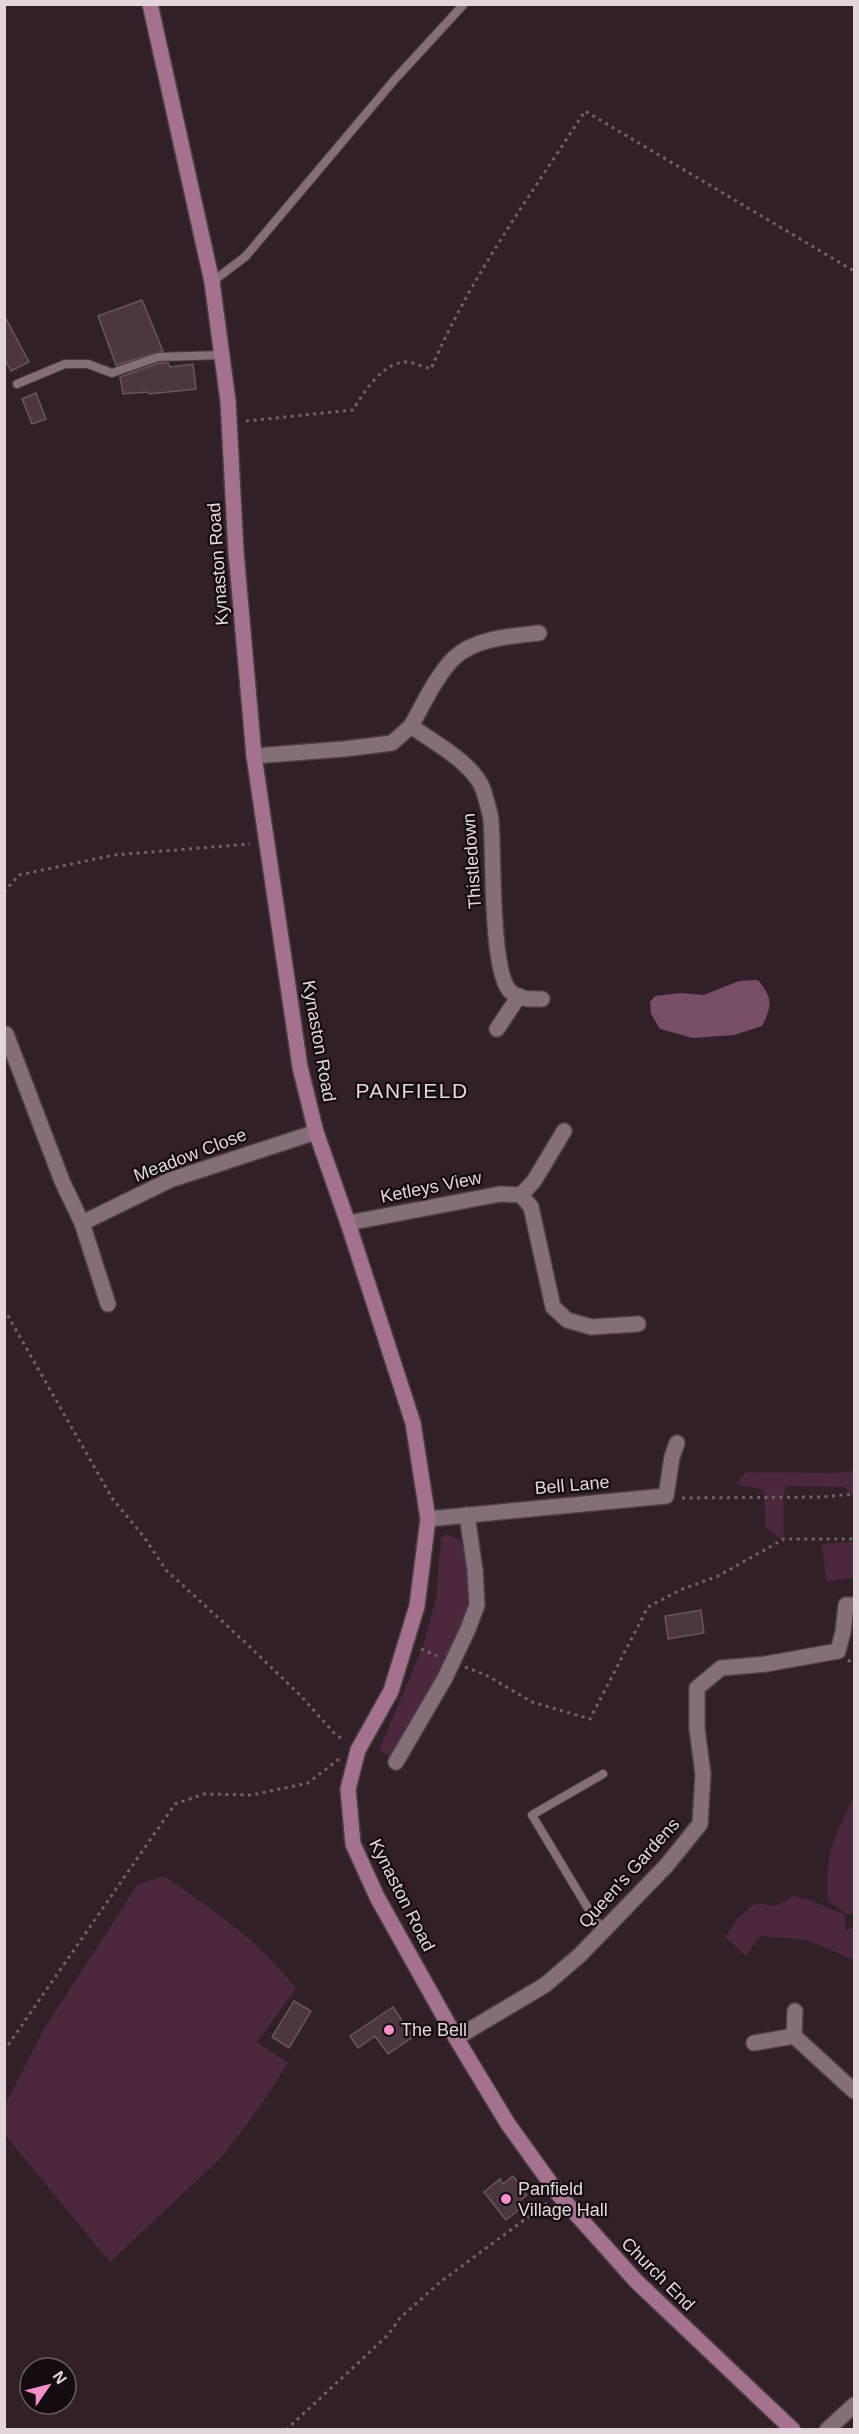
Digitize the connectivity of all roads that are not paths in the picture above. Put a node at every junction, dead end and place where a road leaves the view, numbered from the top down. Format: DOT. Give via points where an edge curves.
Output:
graph roads {
  1 [pos="150,4"];
  2 [pos="464,4"];
  3 [pos="212,282"];
  4 [pos="222,355"];
  5 [pos="17,384"];
  6 [pos="539,633"];
  7 [pos="411,726"];
  8 [pos="255,756"];
  9 [pos="519,996"];
  10 [pos="542,999"];
  11 [pos="497,1029"];
  12 [pos="6,1034"];
  13 [pos="564,1131"];
  14 [pos="316,1132"];
  15 [pos="521,1195"];
  16 [pos="82,1223"];
  17 [pos="348,1223"];
  18 [pos="108,1304"];
  19 [pos="638,1324"];
  20 [pos="677,1443"];
  21 [pos="467,1515"];
  22 [pos="428,1519"];
  23 [pos="855,1605"];
  24 [pos="396,1762"];
  25 [pos="603,1774"];
  26 [pos="605,1930"];
  27 [pos="795,2011"];
  28 [pos="794,2036"];
  29 [pos="456,2038"];
  30 [pos="754,2043"];
  31 [pos="855,2091"];
  32 [pos="855,2405"];
  33 [pos="793,2430"];
  34 [pos="827,2430"];
  1 -- 3 [label="street, Kynaston Road"];
  2 -- 3 [label="lane" via="396,78 246,256"];
  3 -- 4 [label="street, Kynaston Road"];
  4 -- 5 [label="lane" via="158,357 112,373 88,364 65,364"];
  4 -- 8 [label="street, Kynaston Road"];
  6 -- 7 [label="street" via="477,645 455,657 431,689"];
  7 -- 8 [label="street" via="392,742"];
  7 -- 9 [label="street, Thistledown" via="466,766 482,787 491,818 499,959 506,985"];
  8 -- 14 [label="street, Kynaston Road" via="300,1066"];
  9 -- 10 [label="street"];
  9 -- 11 [label="street"];
  12 -- 16 [label="street"];
  13 -- 15 [label="street"];
  14 -- 16 [label="street, Meadow Close" via="170,1180"];
  14 -- 17 [label="street, Kynaston Road"];
  15 -- 17 [label="street, Ketleys View" via="500,1194"];
  15 -- 19 [label="street" via="531,1207 552,1307 567,1320 591,1327"];
  16 -- 18 [label="street"];
  17 -- 22 [label="street, Kynaston Road" via="413,1423"];
  20 -- 21 [label="street, Bell Lane" via="666,1497"];
  21 -- 22 [label="street, Bell Lane"];
  21 -- 24 [label="street" via="477,1605 452,1662"];
  22 -- 29 [label="street, Kynaston Road" via="417,1606 391,1691 358,1751 348,1789 353,1844 377,1897"];
  23 -- 26 [label="street, Queen's Gardens" via="846,1605 838,1651 722,1668 697,1688 703,1774 700,1824"];
  25 -- 26 [label="lane" via="532,1815 595,1920"];
  26 -- 29 [label="street, Queen's Gardens" via="545,1986"];
  27 -- 28 [label="street"];
  28 -- 30 [label="street"];
  28 -- 31 [label="street"];
  29 -- 33 [label="street, Church End" via="508,2124 559,2195 636,2281"];
  32 -- 34 [label="street"];
}
